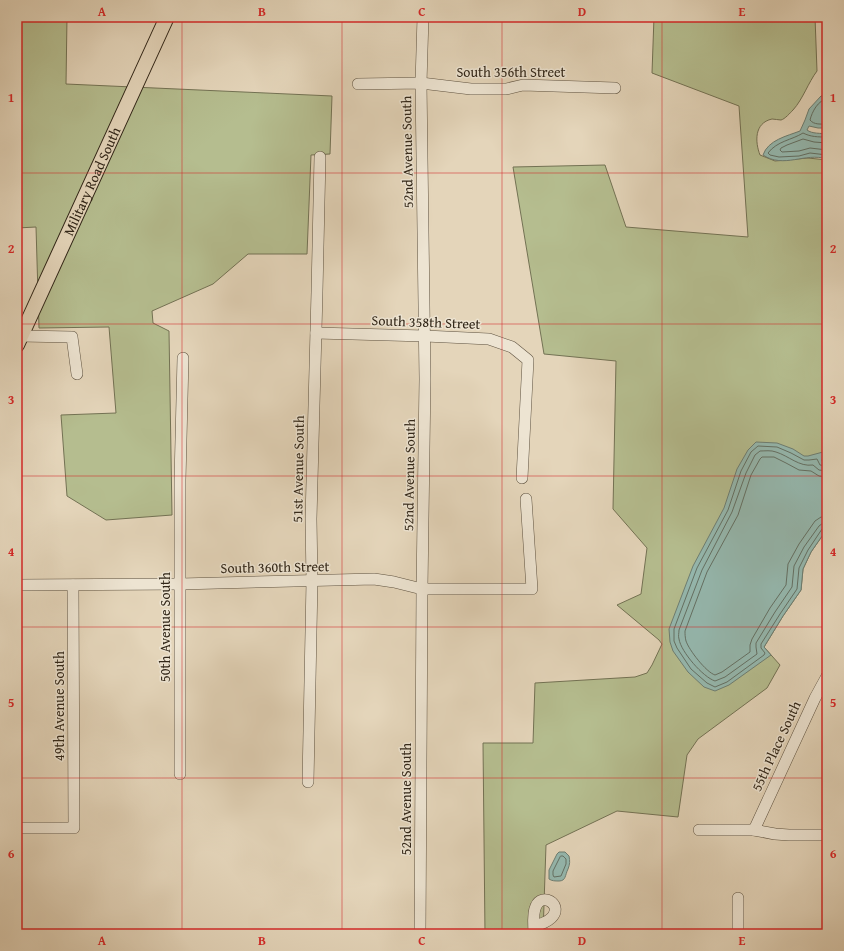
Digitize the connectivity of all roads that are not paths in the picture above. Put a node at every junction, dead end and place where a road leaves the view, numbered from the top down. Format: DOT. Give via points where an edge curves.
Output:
graph roads {
  1 [pos="167,17"];
  2 [pos="423,17"];
  3 [pos="421,83"];
  4 [pos="358,84"];
  5 [pos="615,88"];
  6 [pos="320,157"];
  7 [pos="316,333"];
  8 [pos="425,336"];
  9 [pos="18,343"];
  10 [pos="183,358"];
  11 [pos="77,374"];
  12 [pos="522,478"];
  13 [pos="526,499"];
  14 [pos="312,581"];
  15 [pos="180,584"];
  16 [pos="17,585"];
  17 [pos="73,585"];
  18 [pos="422,589"];
  19 [pos="827,676"];
  20 [pos="180,774"];
  21 [pos="308,782"];
  22 [pos="17,828"];
  23 [pos="699,830"];
  24 [pos="754,830"];
  25 [pos="827,835"];
  26 [pos="738,898"];
  27 [pos="420,934"];
  28 [pos="738,934"];
  1 -- 9 [label="main road, Military Road South"];
  2 -- 3 [label="street, 52nd Avenue South"];
  3 -- 4 [label="street, South 356th Street"];
  3 -- 5 [label="street, South 356th Street" via="471,89 506,89 523,85"];
  3 -- 8 [label="street, 52nd Avenue South"];
  6 -- 7 [label="street, 51st Avenue South"];
  7 -- 8 [label="street, South 358th Street"];
  7 -- 14 [label="street, 51st Avenue South"];
  8 -- 12 [label="street, South 358th Street" via="489,339 512,347 528,360"];
  8 -- 18 [label="street, 52nd Avenue South"];
  9 -- 11 [label="street" via="72,337"];
  10 -- 15 [label="street, 50th Avenue South"];
  13 -- 18 [label="street, South 360th Street" via="532,589"];
  14 -- 15 [label="street, South 360th Street"];
  14 -- 18 [label="street, South 360th Street" via="374,579"];
  14 -- 21 [label="street, 51st Avenue South"];
  15 -- 17 [label="street, South 360th Street"];
  15 -- 20 [label="street, 50th Avenue South"];
  16 -- 17 [label="street, South 360th Street"];
  17 -- 22 [label="street, 49th Avenue South" via="74,828"];
  18 -- 27 [label="street, 52nd Avenue South"];
  19 -- 24 [label="street, 55th Place South"];
  23 -- 24 [label="street"];
  24 -- 25 [label="street" via="789,835"];
  26 -- 28 [label="street"];
}
